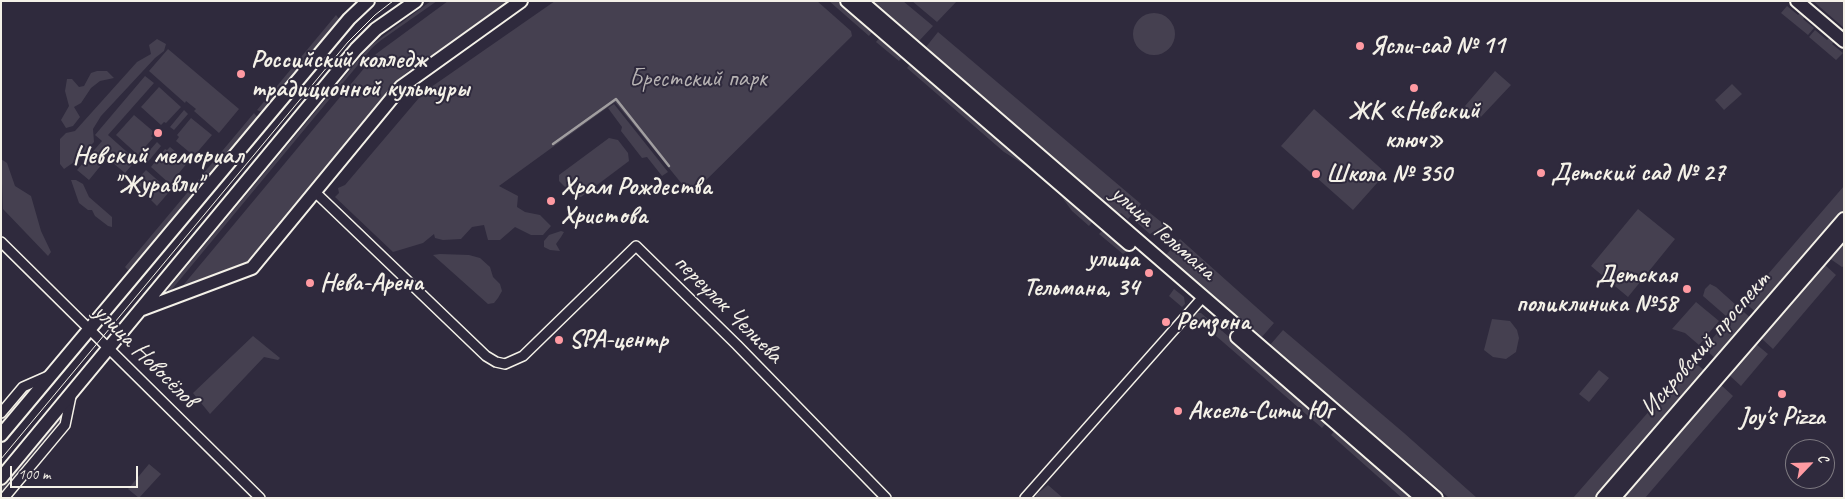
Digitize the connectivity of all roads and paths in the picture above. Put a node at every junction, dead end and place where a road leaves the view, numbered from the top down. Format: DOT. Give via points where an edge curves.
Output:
graph roads {
  1 [pos="368,1"];
  2 [pos="416,1"];
  3 [pos="520,1"];
  4 [pos="847,1"];
  5 [pos="861,1"];
  6 [pos="1797,1"];
  7 [pos="1844,42"];
  8 [pos="315,192"];
  9 [pos="1844,219"];
  10 [pos="1844,232"];
  11 [pos="1,242"];
  12 [pos="1200,300"];
  13 [pos="140,310"];
  14 [pos="89,328"];
  15 [pos="108,348"];
  16 [pos="51,375"];
  17 [pos="71,393"];
  18 [pos="1,413"];
  19 [pos="1,435"];
  20 [pos="1,478"];
  21 [pos="4,498"];
  22 [pos="260,498"];
  23 [pos="886,498"];
  24 [pos="1024,498"];
  25 [pos="1422,498"];
  26 [pos="1436,498"];
  27 [pos="1602,498"];
  28 [pos="1614,498"];
  1 -- 14 [label="street" via="349,19"];
  2 -- 13 [label="street" via="365,39"];
  3 -- 8 [label="street" via="405,83"];
  4 -- 12 [label="street, улица Тельмана"];
  5 -- 12 [label="street, улица Тельмана"];
  6 -- 7 [label="street"];
  8 -- 13 [label="street" via="252,268"];
  8 -- 23 [label="street, переулок Челиева" via="486,356 504,364 523,356 636,246"];
  9 -- 27 [label="street, Искровский проспект"];
  10 -- 28 [label="street, Искровский проспект"];
  11 -- 14 [label="street, улица Новосёлов"];
  12 -- 24 [label="street"];
  12 -- 25 [label="street, улица Тельмана"];
  12 -- 26 [label="street, улица Тельмана"];
  13 -- 15 [label="street"];
  14 -- 15 [label="street, улица Новосёлов"];
  14 -- 16 [label="street"];
  15 -- 17 [label="street"];
  15 -- 22 [label="street, улица Новосёлов"];
  16 -- 18 [label="street" via="23,387"];
  16 -- 19 [label="street"];
  17 -- 20 [label="street"];
  17 -- 21 [label="street" via="65,424"];
}
